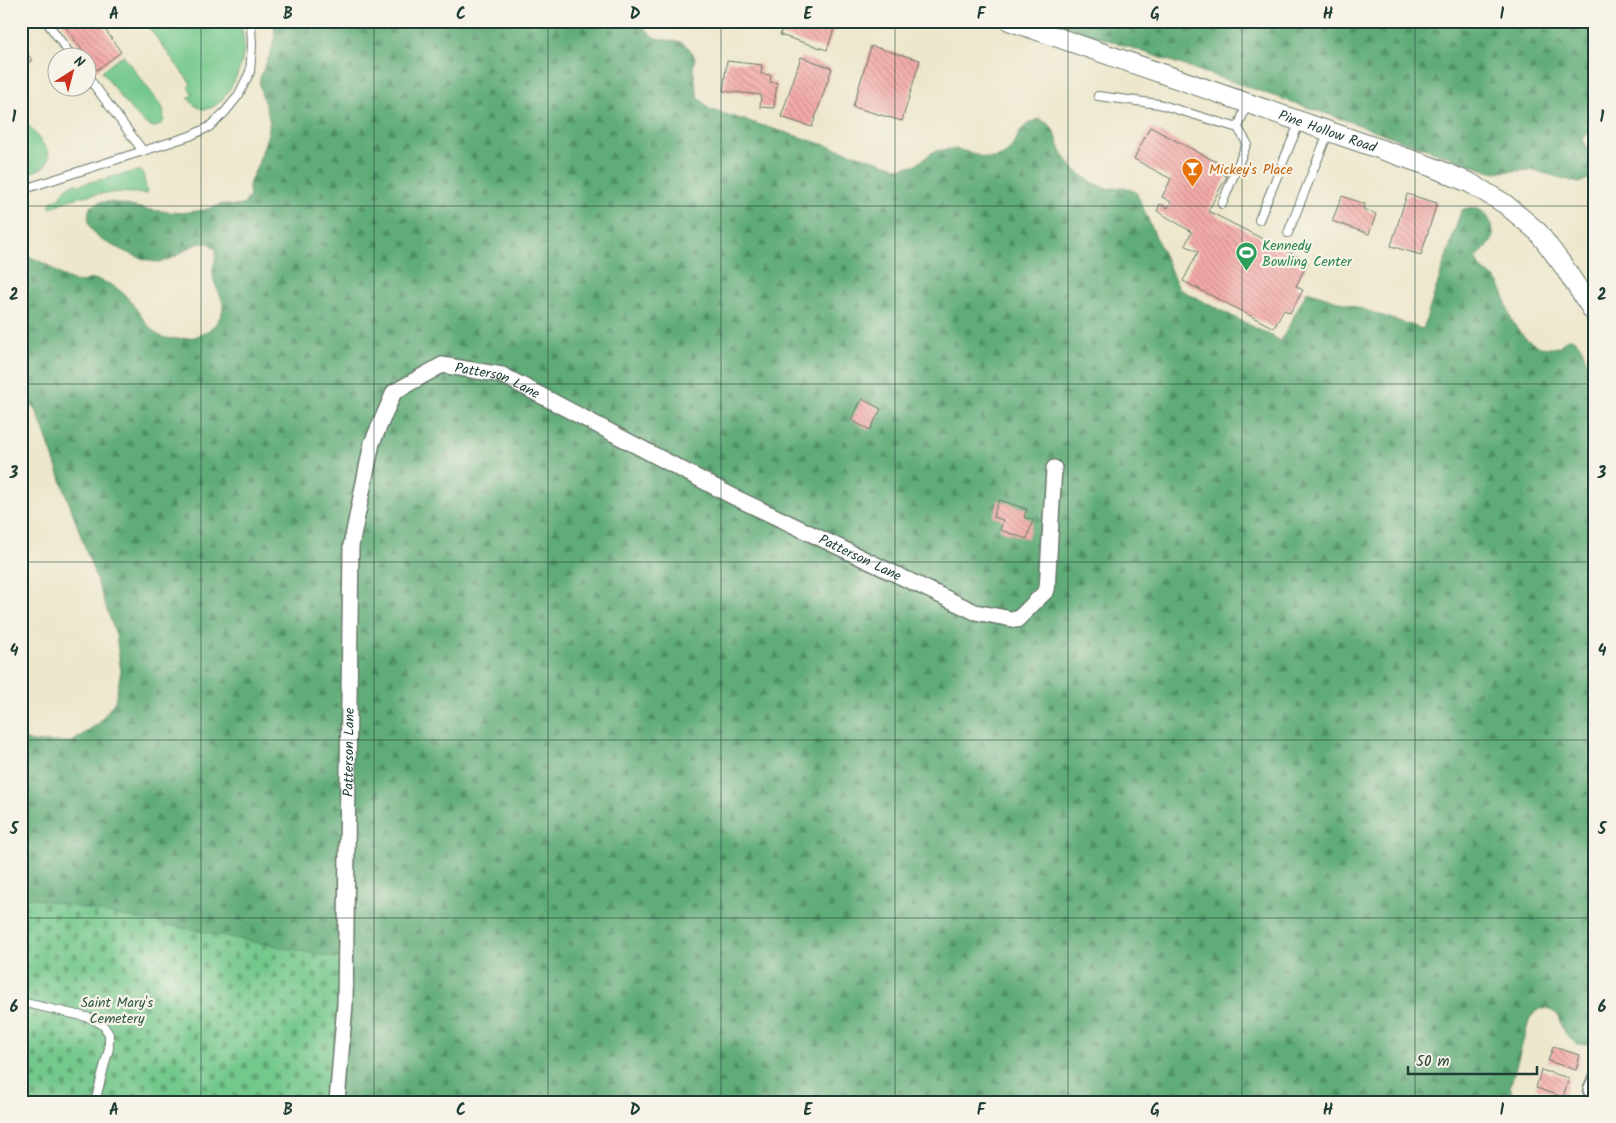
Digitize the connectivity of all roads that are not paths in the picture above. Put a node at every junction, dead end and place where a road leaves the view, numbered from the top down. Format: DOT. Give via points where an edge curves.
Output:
graph roads {
  1 [pos="46,21"];
  2 [pos="249,21"];
  3 [pos="1010,21"];
  4 [pos="66,48"];
  5 [pos="98,90"];
  6 [pos="1098,96"];
  7 [pos="1247,103"];
  8 [pos="1300,121"];
  9 [pos="1238,128"];
  10 [pos="1329,131"];
  11 [pos="143,151"];
  12 [pos="21,190"];
  13 [pos="1222,204"];
  14 [pos="1258,220"];
  15 [pos="1288,233"];
  16 [pos="1595,314"];
  17 [pos="1054,468"];
  18 [pos="21,1002"];
  19 [pos="95,1102"];
  20 [pos="337,1102"];
  1 -- 4 [label="lane"];
  2 -- 11 [label="lane" via="252,46 250,72 238,96 225,112 210,127"];
  3 -- 7 [label="street, Pine Hollow Road"];
  5 -- 11 [label="lane"];
  6 -- 9 [label="lane" via="1159,104"];
  7 -- 8 [label="street, Pine Hollow Road"];
  7 -- 9 [label="lane"];
  8 -- 10 [label="street, Pine Hollow Road"];
  8 -- 14 [label="lane"];
  9 -- 13 [label="lane" via="1246,143"];
  10 -- 15 [label="lane"];
  10 -- 16 [label="street, Pine Hollow Road" via="1432,166 1470,182 1505,204 1538,232"];
  11 -- 12 [label="lane"];
  17 -- 20 [label="street, Patterson Lane" via="1047,590 1017,620 966,608 734,497 502,375 442,365 394,392 372,443 351,546 345,1004"];
  18 -- 19 [label="lane" via="91,1018 103,1025 109,1034 109,1048"];
}
